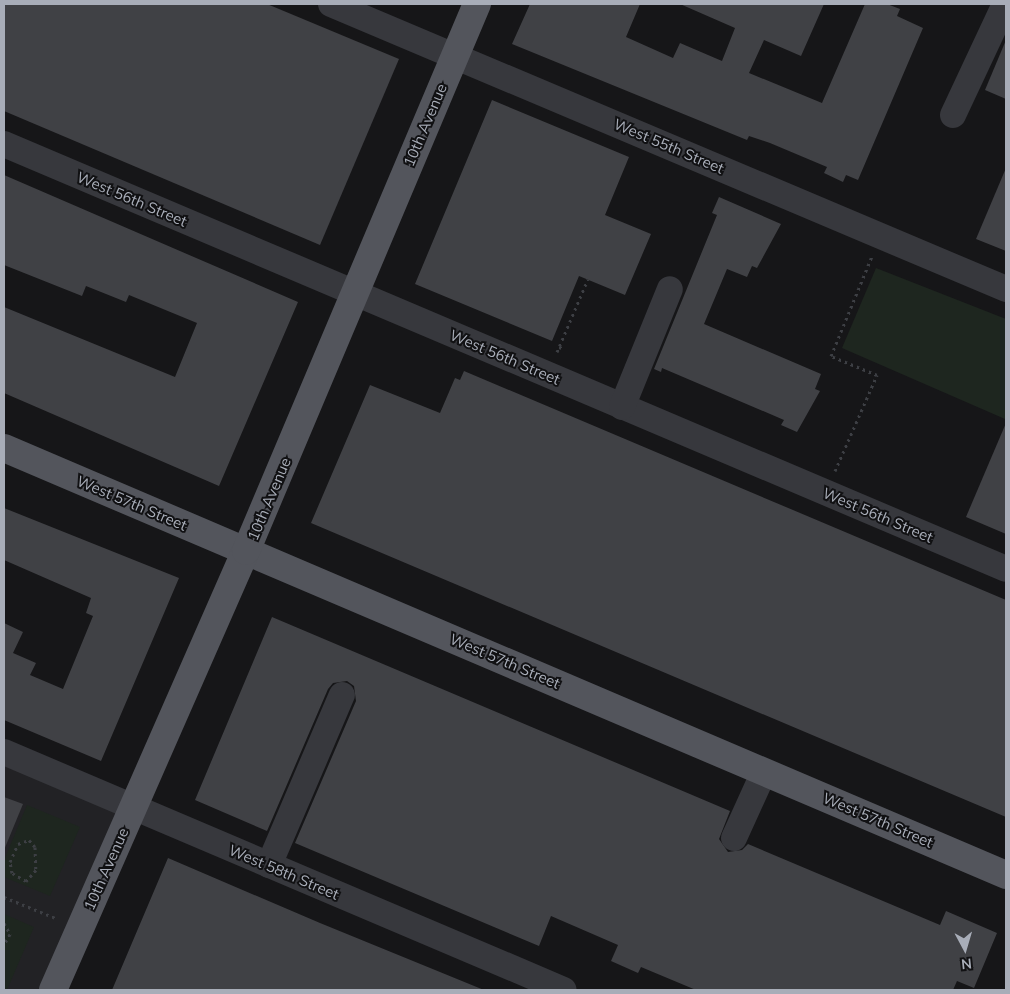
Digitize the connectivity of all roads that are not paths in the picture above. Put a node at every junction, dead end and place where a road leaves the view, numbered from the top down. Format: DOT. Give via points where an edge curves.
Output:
graph roads {
  1 [pos="331,4"];
  2 [pos="477,4"];
  3 [pos="1005,4"];
  4 [pos="455,56"];
  5 [pos="953,115"];
  6 [pos="4,144"];
  7 [pos="670,289"];
  8 [pos="1006,289"];
  9 [pos="355,294"];
  10 [pos="622,407"];
  11 [pos="4,448"];
  12 [pos="246,551"];
  13 [pos="1006,569"];
  14 [pos="342,695"];
  15 [pos="4,752"];
  16 [pos="764,772"];
  17 [pos="133,808"];
  18 [pos="734,838"];
  19 [pos="269,866"];
  20 [pos="1006,875"];
  21 [pos="53,990"];
  22 [pos="564,990"];
  1 -- 4 [label="street, West 55th Street"];
  2 -- 4 [label="main road, 10th Avenue"];
  3 -- 5 [label="street"];
  4 -- 8 [label="street, West 55th Street"];
  4 -- 9 [label="main road, 10th Avenue"];
  6 -- 9 [label="street, West 56th Street"];
  7 -- 10 [label="street"];
  9 -- 10 [label="street, West 56th Street"];
  9 -- 12 [label="main road, 10th Avenue"];
  10 -- 13 [label="street, West 56th Street"];
  11 -- 12 [label="main road, West 57th Street"];
  12 -- 16 [label="main road, West 57th Street"];
  12 -- 17 [label="main road, 10th Avenue"];
  14 -- 19 [label="street"];
  15 -- 17 [label="street, West 58th Street"];
  16 -- 18 [label="street"];
  16 -- 20 [label="main road, West 57th Street"];
  17 -- 19 [label="street, West 58th Street"];
  17 -- 21 [label="main road, 10th Avenue"];
  19 -- 22 [label="street, West 58th Street"];
}
